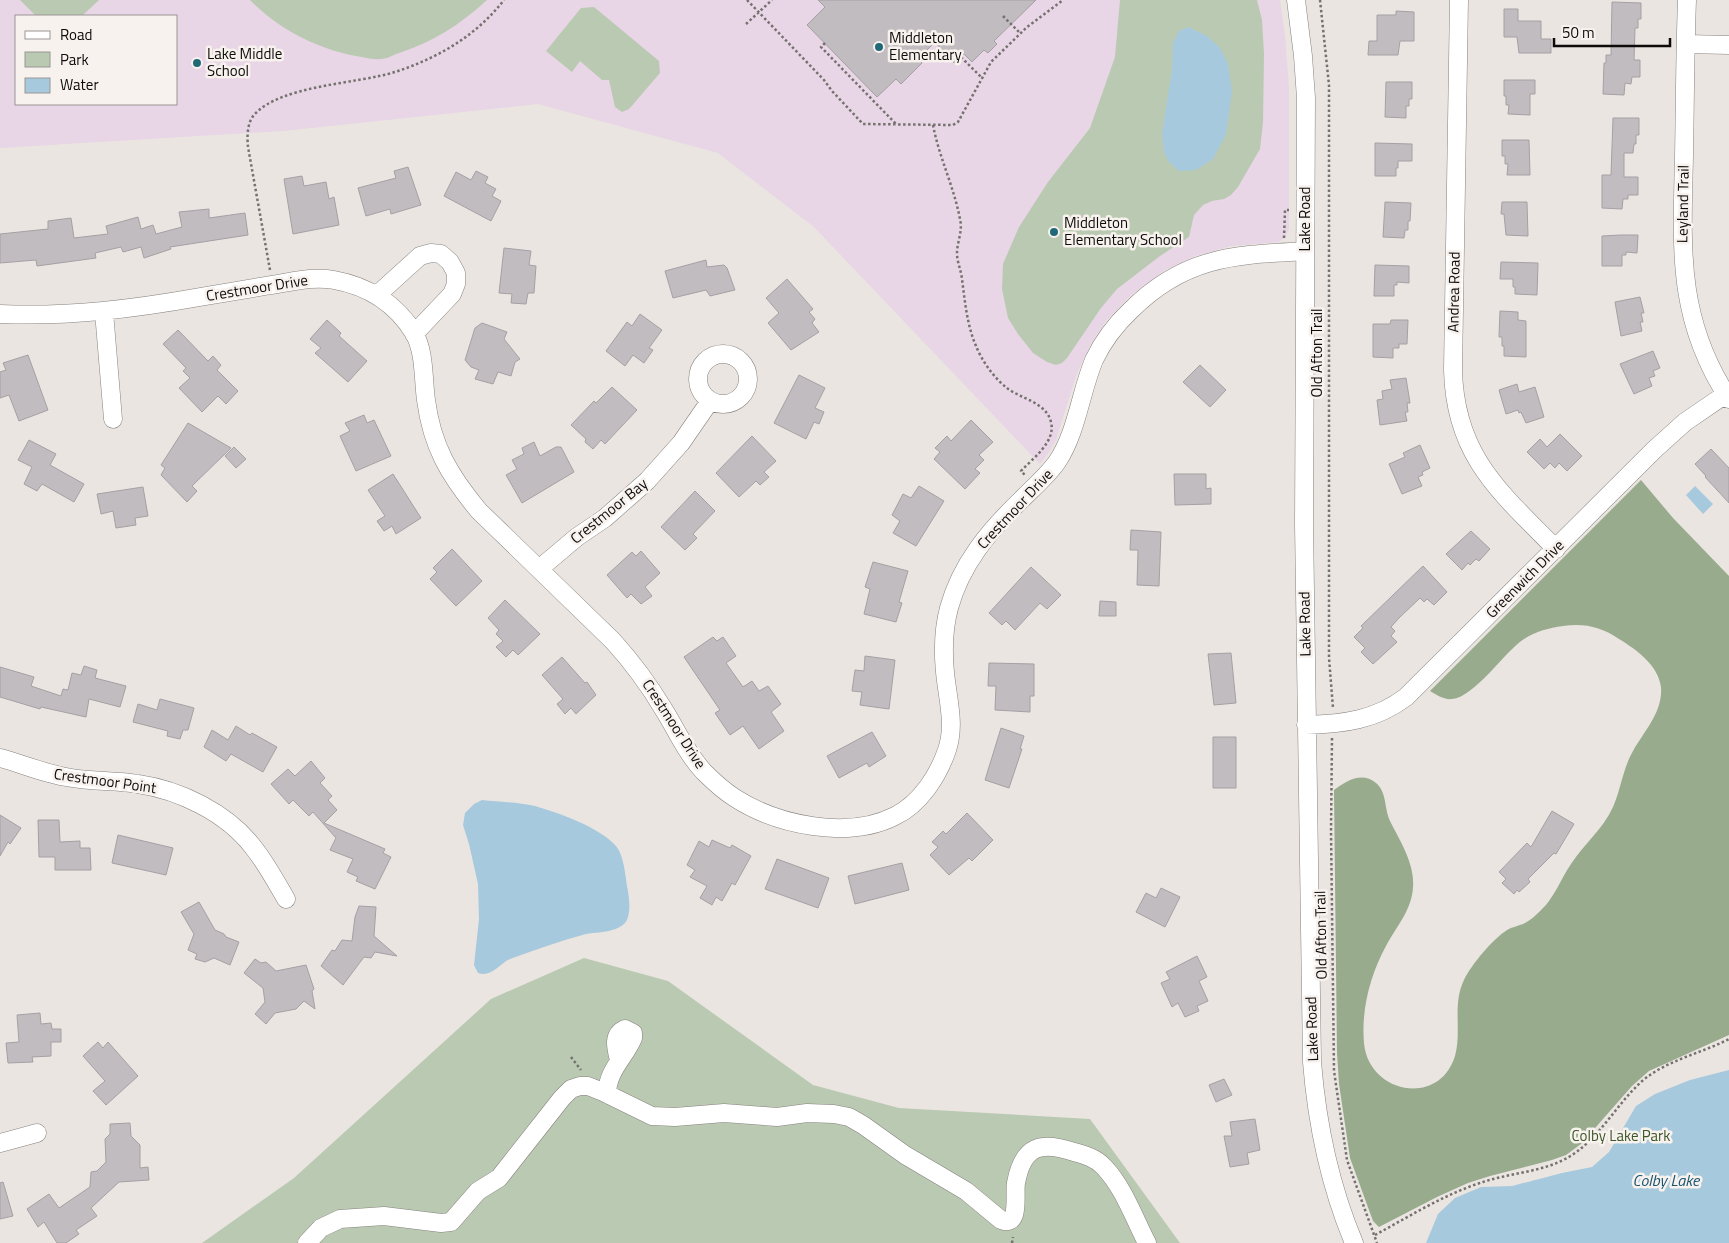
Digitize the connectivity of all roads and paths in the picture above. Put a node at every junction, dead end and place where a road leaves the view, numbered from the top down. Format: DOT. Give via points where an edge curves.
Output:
graph roads {
  1 [pos="504,0"];
  2 [pos="747,0"];
  3 [pos="772,0"];
  4 [pos="1063,0"];
  5 [pos="1296,0"];
  6 [pos="1320,0"];
  7 [pos="1459,0"];
  8 [pos="1687,0"];
  9 [pos="759,12"];
  10 [pos="1003,16"];
  11 [pos="746,24"];
  12 [pos="1020,33"];
  13 [pos="825,43"];
  14 [pos="1686,44"];
  15 [pos="1729,45"];
  16 [pos="961,57"];
  17 [pos="982,78"];
  18 [pos="860,79"];
  19 [pos="856,83"];
  20 [pos="896,124"];
  21 [pos="934,125"];
  22 [pos="1285,210"];
  23 [pos="1306,251"];
  24 [pos="1283,253"];
  25 [pos="269,263"];
  26 [pos="377,295"];
  27 [pos="104,312"];
  28 [pos="0,314"];
  29 [pos="414,334"];
  30 [pos="1727,396"];
  31 [pos="710,401"];
  32 [pos="113,419"];
  33 [pos="1021,471"];
  34 [pos="1556,549"];
  35 [pos="540,569"];
  36 [pos="1333,707"];
  37 [pos="1306,725"];
  38 [pos="1332,740"];
  39 [pos="0,758"];
  40 [pos="286,898"];
  41 [pos="1729,1039"];
  42 [pos="619,1060"];
  43 [pos="607,1094"];
  44 [pos="37,1133"];
  45 [pos="0,1143"];
  46 [pos="1374,1236"];
  47 [pos="307,1243"];
  48 [pos="1147,1243"];
  49 [pos="1354,1243"];
  50 [pos="1377,1243"];
  1 -- 25 [label="path" via="475,32 416,64 394,73 299,92 270,103 253,116 247,135 248,147"];
  2 -- 9 [label="path"];
  3 -- 9 [label="path"];
  4 -- 12 [label="path"];
  5 -- 23 [label="street, Lake Road" via="1305,83"];
  6 -- 36 [label="path, Old Afton Trail" via="1328,76 1329,658"];
  7 -- 34 [label="street, Andrea Road" via="1455,400 1468,444 1482,469"];
  8 -- 14 [label="street, Leyland Trail"];
  9 -- 11 [label="path"];
  9 -- 20 [label="path" via="863,124"];
  10 -- 12 [label="path"];
  12 -- 17 [label="path" via="991,62"];
  13 -- 19 [label="path" via="821,47"];
  14 -- 15 [label="street"];
  14 -- 30 [label="street, Leyland Trail" via="1684,274 1699,340"];
  16 -- 17 [label="path"];
  17 -- 21 [label="path" via="958,122"];
  18 -- 19 [label="path"];
  19 -- 20 [label="path"];
  20 -- 21 [label="path"];
  21 -- 33 [label="path" via="961,222 957,254 969,326 976,346 983,360 1007,388 1038,405 1050,419 1052,427 1044,448"];
  22 -- 24 [label="path"];
  23 -- 24 [label="street, Crestmoor Drive"];
  23 -- 37 [label="street, Lake Road"];
  24 -- 35 [label="street, Crestmoor Drive" via="1244,255 1199,265 1178,274 1140,301 1106,339 1094,360 1066,447 1048,472 996,524 967,564 956,586 944,636 951,728 948,746 930,783 896,816 851,828 825,827 776,817 734,798 702,770 689,753 660,702 631,661"];
  26 -- 27 [label="street, Crestmoor Drive" via="343,282 312,279"];
  26 -- 29 [label="street, Crestmoor Drive" via="392,306"];
  26 -- 29 [label="street" via="420,256 441,254 450,262 456,273 452,294"];
  27 -- 28 [label="street, Crestmoor Drive"];
  27 -- 32 [label="street"];
  29 -- 35 [label="street, Crestmoor Drive" via="431,427 448,470 479,511"];
  30 -- 34 [label="street, Greenwich Drive" via="1667,438"];
  31 -- 35 [label="street, Crestmoor Bay" via="681,443 626,501 577,536"];
  34 -- 37 [label="street, Greenwich Drive" via="1398,703 1364,718"];
  37 -- 49 [label="street, Lake Road" via="1313,1075 1327,1162"];
  38 -- 46 [label="path, Old Afton Trail" via="1334,1071 1346,1158"];
  39 -- 40 [label="street, Crestmoor Point" via="67,777 160,788 199,804 218,815 253,846"];
  41 -- 46 [label="path" via="1646,1078 1588,1143 1566,1159 1470,1187"];
  42 -- 43 [label="street" via="607,1085"];
  43 -- 47 [label="street" via="588,1086 572,1089 499,1178 478,1191 451,1222 384,1216 340,1219 321,1228"];
  43 -- 48 [label="street" via="652,1116 724,1113 777,1117 807,1113 848,1117 966,1191 1006,1222 1014,1217 1017,1177 1028,1155 1042,1146 1066,1149 1098,1161 1109,1173 1125,1197"];
  44 -- 45 [label="street"];
  46 -- 50 [label="path, Old Afton Trail"];
}
